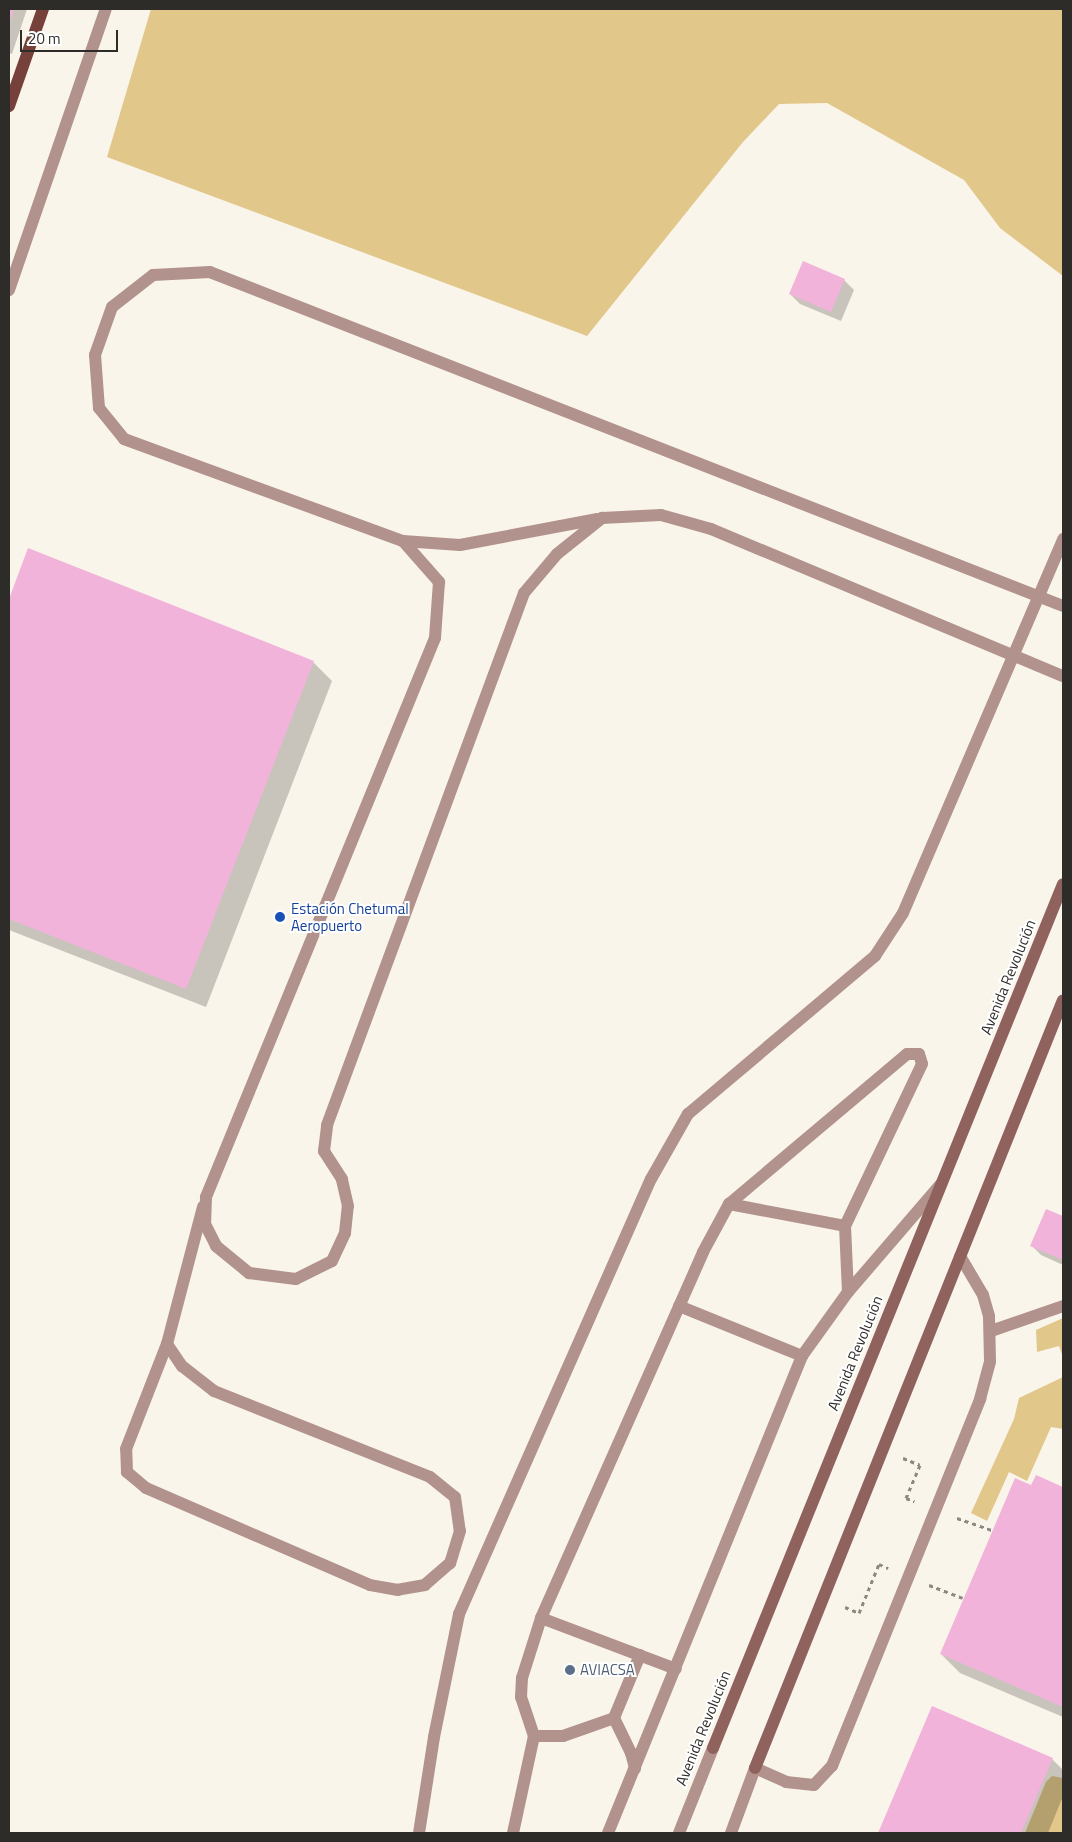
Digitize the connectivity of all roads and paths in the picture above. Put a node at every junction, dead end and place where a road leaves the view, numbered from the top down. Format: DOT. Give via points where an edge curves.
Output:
graph roads {
  1 [pos="42,9"];
  2 [pos="106,9"];
  3 [pos="9,106"];
  4 [pos="9,290"];
  5 [pos="602,518"];
  6 [pos="1063,539"];
  7 [pos="404,541"];
  8 [pos="1038,597"];
  9 [pos="1063,606"];
  10 [pos="1013,656"];
  11 [pos="1063,676"];
  12 [pos="1063,888"];
  13 [pos="1063,1000"];
  14 [pos="942,1184"];
  15 [pos="206,1197"];
  16 [pos="729,1204"];
  17 [pos="845,1226"];
  18 [pos="960,1256"];
  19 [pos="848,1292"];
  20 [pos="679,1306"];
  21 [pos="1063,1306"];
  22 [pos="991,1331"];
  23 [pos="167,1344"];
  24 [pos="802,1356"];
  25 [pos="541,1618"];
  26 [pos="640,1655"];
  27 [pos="676,1669"];
  28 [pos="614,1718"];
  29 [pos="534,1736"];
  30 [pos="635,1768"];
  31 [pos="755,1768"];
  32 [pos="419,1833"];
  33 [pos="513,1833"];
  34 [pos="608,1833"];
  35 [pos="679,1833"];
  36 [pos="730,1833"];
  1 -- 3 [label="main road"];
  2 -- 4 [label="street"];
  5 -- 7 [label="street" via="460,545"];
  5 -- 10 [label="street" via="662,515 712,529"];
  5 -- 15 [label="street" via="557,554 524,593 327,1126 324,1151 342,1179 348,1206 345,1233 332,1261 296,1279 249,1273 216,1246 205,1224"];
  6 -- 8 [label="street"];
  7 -- 8 [label="street" via="124,439 99,408 95,355 112,307 153,275 210,272"];
  7 -- 15 [label="street" via="439,582 435,638"];
  8 -- 9 [label="street"];
  8 -- 10 [label="street"];
  10 -- 11 [label="street"];
  10 -- 32 [label="street" via="903,913 875,956 688,1114 651,1179 459,1614"];
  12 -- 14 [label="street, Avenida Revolución"];
  13 -- 18 [label="street"];
  14 -- 19 [label="street"];
  14 -- 35 [label="street, Avenida Revolución"];
  15 -- 23 [label="street"];
  16 -- 17 [label="street"];
  16 -- 17 [label="street" via="907,1054 918,1054 922,1064"];
  16 -- 20 [label="street"];
  17 -- 19 [label="street"];
  18 -- 22 [label="street" via="983,1295"];
  18 -- 31 [label="street"];
  19 -- 24 [label="street"];
  20 -- 24 [label="street"];
  20 -- 25 [label="street"];
  21 -- 22 [label="street"];
  22 -- 31 [label="street" via="990,1361 980,1399 832,1766 814,1785 786,1782"];
  23 -- 23 [label="street" via="126,1449 127,1472 146,1488 370,1585 398,1590 425,1585 450,1563 460,1532 456,1498 430,1476 214,1391 182,1366"];
  24 -- 27 [label="street"];
  25 -- 26 [label="street"];
  25 -- 29 [label="street" via="522,1678 521,1697"];
  26 -- 27 [label="street"];
  26 -- 28 [label="street"];
  27 -- 30 [label="street"];
  28 -- 29 [label="street" via="563,1736"];
  28 -- 30 [label="street"];
  29 -- 33 [label="street"];
  30 -- 34 [label="street"];
  31 -- 36 [label="street"];
}
